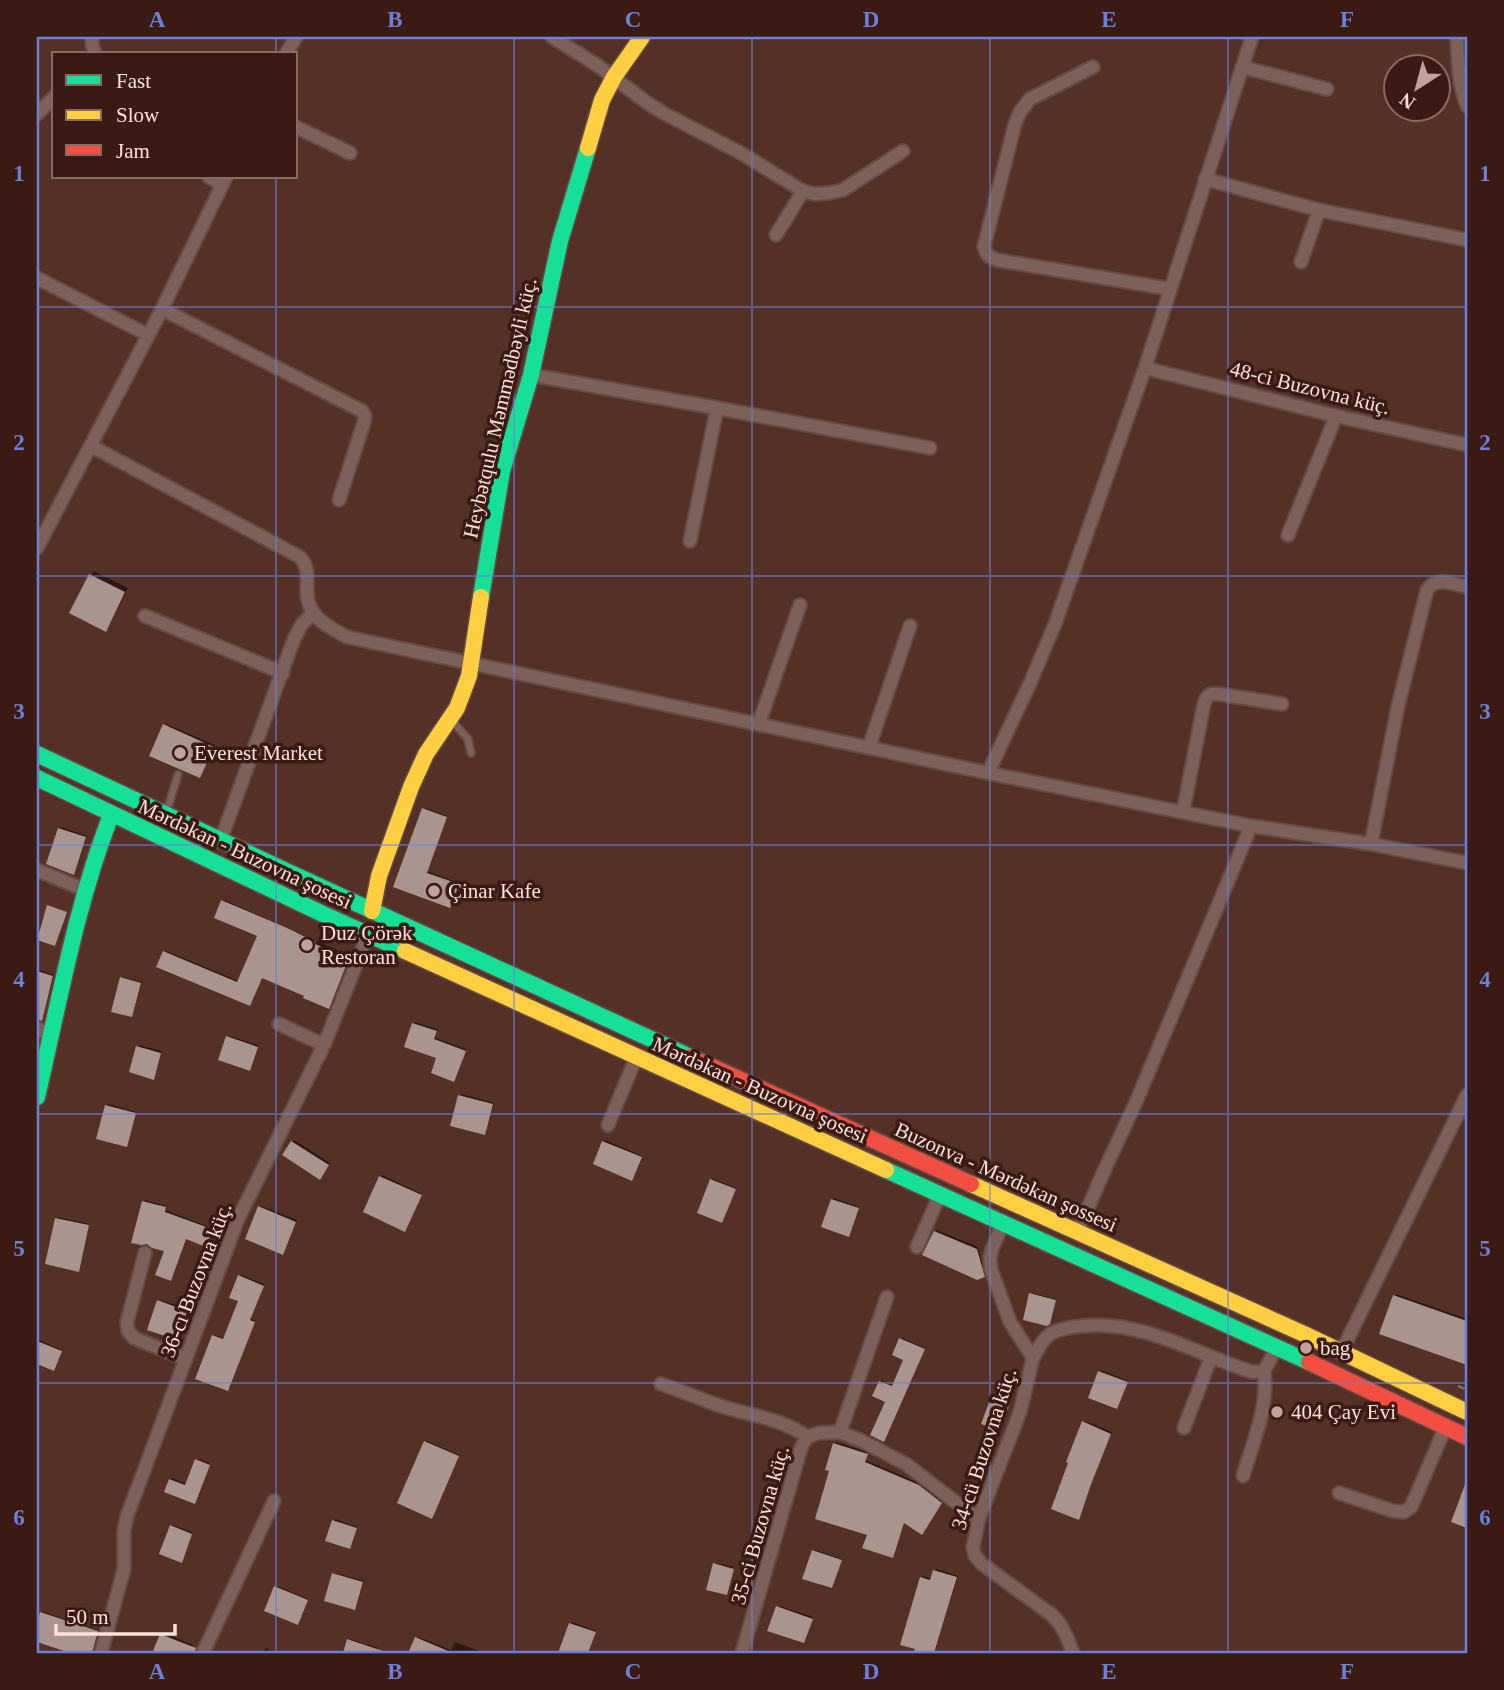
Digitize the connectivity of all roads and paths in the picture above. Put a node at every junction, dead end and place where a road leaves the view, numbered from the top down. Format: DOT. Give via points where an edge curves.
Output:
graph roads {
  1 [pos="552,37"];
  2 [pos="642,37"];
  3 [pos="1252,37"];
  4 [pos="1457,37"];
  5 [pos="1093,67"];
  6 [pos="1242,67"];
  7 [pos="614,77"];
  8 [pos="1327,89"];
  9 [pos="52,99"];
  10 [pos="1467,106"];
  11 [pos="37,114"];
  12 [pos="298,128"];
  13 [pos="903,151"];
  14 [pos="350,153"];
  15 [pos="1205,179"];
  16 [pos="224,181"];
  17 [pos="803,191"];
  18 [pos="1320,210"];
  19 [pos="776,234"];
  20 [pos="1467,240"];
  21 [pos="1301,262"];
  22 [pos="37,278"];
  23 [pos="1170,289"];
  24 [pos="162,309"];
  25 [pos="148,335"];
  26 [pos="1145,368"];
  27 [pos="531,375"];
  28 [pos="717,408"];
  29 [pos="1336,415"];
  30 [pos="1467,445"];
  31 [pos="91,446"];
  32 [pos="930,448"];
  33 [pos="340,500"];
  34 [pos="1288,535"];
  35 [pos="690,541"];
  36 [pos="37,548"];
  37 [pos="1467,587"];
  38 [pos="800,605"];
  39 [pos="312,614"];
  40 [pos="145,616"];
  41 [pos="910,626"];
  42 [pos="471,663"];
  43 [pos="283,673"];
  44 [pos="1282,704"];
  45 [pos="450,719"];
  46 [pos="759,723"];
  47 [pos="869,747"];
  48 [pos="471,753"];
  49 [pos="37,754"];
  50 [pos="988,773"];
  51 [pos="178,775"];
  52 [pos="37,778"];
  53 [pos="1183,812"];
  54 [pos="111,815"];
  55 [pos="165,816"];
  56 [pos="1251,825"];
  57 [pos="220,842"];
  58 [pos="1371,844"];
  59 [pos="1467,863"];
  60 [pos="37,870"];
  61 [pos="85,890"];
  62 [pos="372,911"];
  63 [pos="411,929"];
  64 [pos="367,934"];
  65 [pos="279,1024"];
  66 [pos="44,1032"];
  67 [pos="324,1045"];
  68 [pos="636,1058"];
  69 [pos="1467,1095"];
  70 [pos="37,1097"];
  71 [pos="608,1125"];
  72 [pos="940,1194"];
  73 [pos="1003,1223"];
  74 [pos="1077,1233"];
  75 [pos="917,1247"];
  76 [pos="145,1253"];
  77 [pos="887,1297"];
  78 [pos="1277,1347"];
  79 [pos="1342,1351"];
  80 [pos="1211,1357"];
  81 [pos="1033,1358"];
  82 [pos="186,1359"];
  83 [pos="1264,1371"];
  84 [pos="661,1384"];
  85 [pos="1467,1412"];
  86 [pos="1446,1426"];
  87 [pos="1184,1428"];
  88 [pos="840,1432"];
  89 [pos="807,1437"];
  90 [pos="1467,1437"];
  91 [pos="1243,1476"];
  92 [pos="1339,1493"];
  93 [pos="274,1502"];
  94 [pos="979,1518"];
  95 [pos="101,1653"];
  96 [pos="203,1653"];
  97 [pos="742,1653"];
  98 [pos="1073,1653"];
  1 -- 7 [label="street"];
  2 -- 7 [label="main road, Heybətqulu Məmmədbəyli küç."];
  3 -- 6 [label="street"];
  4 -- 10 [label="street" via="1460,87"];
  5 -- 23 [label="street" via="1030,100 1020,112 985,252 997,260"];
  6 -- 8 [label="street"];
  6 -- 15 [label="street"];
  7 -- 17 [label="street" via="665,114"];
  7 -- 27 [label="main road, Heybətqulu Məmmədbəyli küç." via="597,114 560,241"];
  9 -- 11 [label="street"];
  12 -- 14 [label="street"];
  13 -- 17 [label="street" via="843,190"];
  15 -- 18 [label="street"];
  15 -- 23 [label="street"];
  16 -- 24 [label="street"];
  17 -- 19 [label="street"];
  18 -- 20 [label="street"];
  18 -- 21 [label="street"];
  22 -- 25 [label="street"];
  23 -- 26 [label="street"];
  24 -- 25 [label="street"];
  24 -- 33 [label="street" via="362,411 364,422"];
  25 -- 31 [label="street"];
  26 -- 29 [label="street, 48-ci Buzovna küç."];
  26 -- 50 [label="street" via="1047,643"];
  27 -- 28 [label="street"];
  27 -- 42 [label="main road, Heybətqulu Məmmədbəyli küç." via="502,471"];
  28 -- 32 [label="street"];
  28 -- 35 [label="street"];
  29 -- 30 [label="street, 48-ci Buzovna küç."];
  29 -- 34 [label="street"];
  31 -- 36 [label="street"];
  31 -- 39 [label="street" via="300,557 308,574 306,592"];
  37 -- 58 [label="street" via="1436,581 1427,590"];
  38 -- 46 [label="street"];
  39 -- 42 [label="street" via="347,637"];
  39 -- 43 [label="street" via="294,639"];
  40 -- 43 [label="street"];
  41 -- 47 [label="street"];
  42 -- 45 [label="main road, Heybətqulu Məmmədbəyli küç."];
  42 -- 46 [label="street"];
  43 -- 57 [label="street"];
  44 -- 53 [label="street" via="1219,694 1207,697"];
  45 -- 48 [label="lane" via="468,739"];
  45 -- 62 [label="main road, Heybətqulu Məmmədbəyli küç." via="411,787 379,876"];
  46 -- 47 [label="street"];
  47 -- 50 [label="street"];
  49 -- 55 [label="main road, Mərdəkan - Buzovna şosesi"];
  50 -- 53 [label="street"];
  51 -- 55 [label="lane"];
  52 -- 54 [label="main road, Mərdəkan - Buzovna şosesi"];
  53 -- 56 [label="street"];
  54 -- 61 [label="main road"];
  54 -- 64 [label="main road, Mərdəkan - Buzovna şosesi"];
  55 -- 57 [label="main road, Mərdəkan - Buzovna şosesi"];
  56 -- 58 [label="street"];
  56 -- 74 [label="street"];
  57 -- 62 [label="main road, Mərdəkan - Buzovna şosesi"];
  58 -- 59 [label="street"];
  60 -- 61 [label="street"];
  61 -- 66 [label="main road"];
  62 -- 63 [label="main road, Mərdəkan - Buzovna şosesi"];
  62 -- 64 [label="main road, Heybətqulu Məmmədbəyli küç."];
  63 -- 74 [label="main road, Buzonva - Mərdəkan şossesi"];
  64 -- 67 [label="street, 36-cı Buzovna küç."];
  64 -- 68 [label="main road, Mərdəkan - Buzovna şosesi"];
  65 -- 67 [label="street"];
  66 -- 70 [label="main road"];
  67 -- 82 [label="street, 36-cı Buzovna küç." via="238,1219"];
  68 -- 71 [label="street"];
  68 -- 72 [label="main road, Mərdəkan - Buzovna şosesi"];
  69 -- 79 [label="street"];
  72 -- 73 [label="main road, Mərdəkan - Buzovna şosesi"];
  72 -- 75 [label="street"];
  73 -- 78 [label="main road, Mərdəkan - Buzovna şosesi"];
  73 -- 81 [label="street, 34-cü Buzovna küç." via="992,1249 991,1269 1010,1322"];
  74 -- 79 [label="main road, Buzonva - Mərdəkan şossesi"];
  76 -- 82 [label="street" via="128,1331 134,1338"];
  77 -- 88 [label="street"];
  78 -- 83 [label="street"];
  78 -- 86 [label="main road, Mərdəkan - Buzovna şosesi"];
  79 -- 85 [label="main road, Buzonva - Mərdəkan şossesi"];
  80 -- 81 [label="street" via="1139,1330 1097,1324 1051,1333"];
  80 -- 83 [label="street" via="1252,1373"];
  80 -- 87 [label="street"];
  81 -- 94 [label="street, 34-cü Buzovna küç." via="1020,1412"];
  82 -- 95 [label="street, 36-cı Buzovna küç." via="127,1516 124,1569"];
  83 -- 91 [label="street" via="1265,1402"];
  84 -- 89 [label="street" via="785,1424"];
  86 -- 90 [label="main road, Mərdəkan - Buzovna şosesi"];
  86 -- 92 [label="street" via="1411,1507 1404,1512"];
  88 -- 89 [label="street, 35-ci Buzovna küç."];
  88 -- 94 [label="street" via="906,1464"];
  89 -- 97 [label="street, 35-ci Buzovna küç."];
  93 -- 96 [label="street"];
  94 -- 98 [label="street, 34-cü Buzovna küç." via="975,1556 1052,1615"];
}
